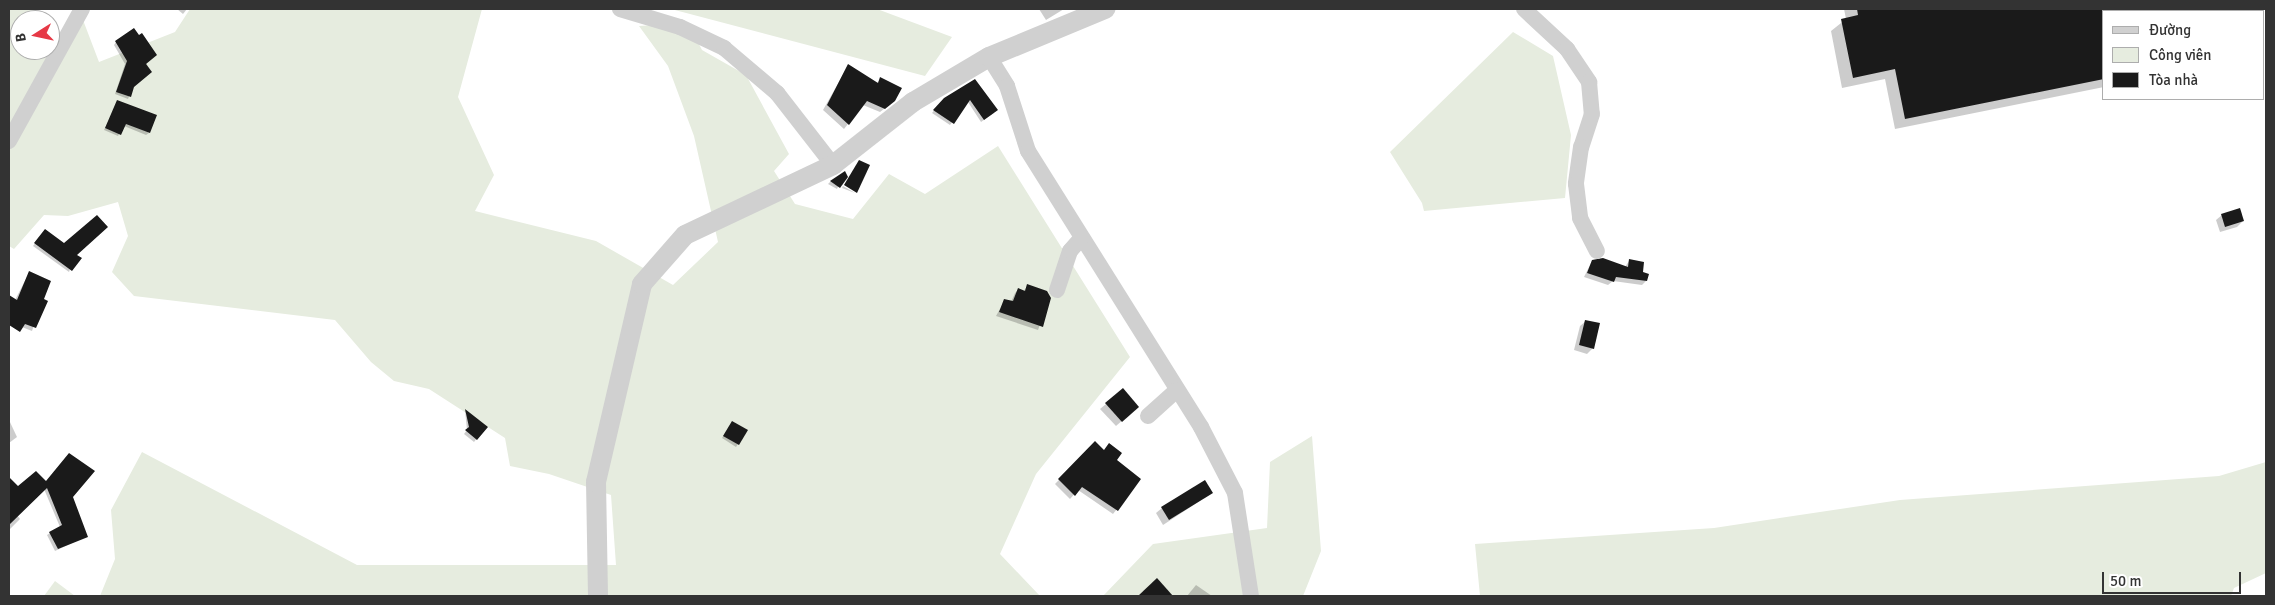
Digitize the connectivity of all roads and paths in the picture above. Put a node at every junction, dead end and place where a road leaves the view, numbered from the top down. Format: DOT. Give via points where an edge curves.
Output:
graph roads {
  1 [pos="82,9"];
  2 [pos="620,9"];
  3 [pos="1105,9"];
  4 [pos="1524,9"];
  5 [pos="989,57"];
  6 [pos="9,141"];
  7 [pos="833,165"];
  8 [pos="1082,237"];
  9 [pos="1597,250"];
  10 [pos="1057,290"];
  11 [pos="1177,390"];
  12 [pos="1148,416"];
  13 [pos="598,596"];
  14 [pos="1251,596"];
  1 -- 6 [label="street"];
  2 -- 7 [label="street" via="680,27 724,48 777,93"];
  3 -- 5 [label="street"];
  4 -- 9 [label="street" via="1567,49 1589,82 1592,114 1581,147 1576,184 1580,218"];
  5 -- 7 [label="street" via="913,102"];
  5 -- 8 [label="street" via="1007,86 1028,151"];
  7 -- 13 [label="street" via="685,235 642,284 596,482"];
  8 -- 10 [label="street" via="1070,250"];
  8 -- 11 [label="street"];
  11 -- 12 [label="street"];
  11 -- 14 [label="street" via="1235,493"];
}
